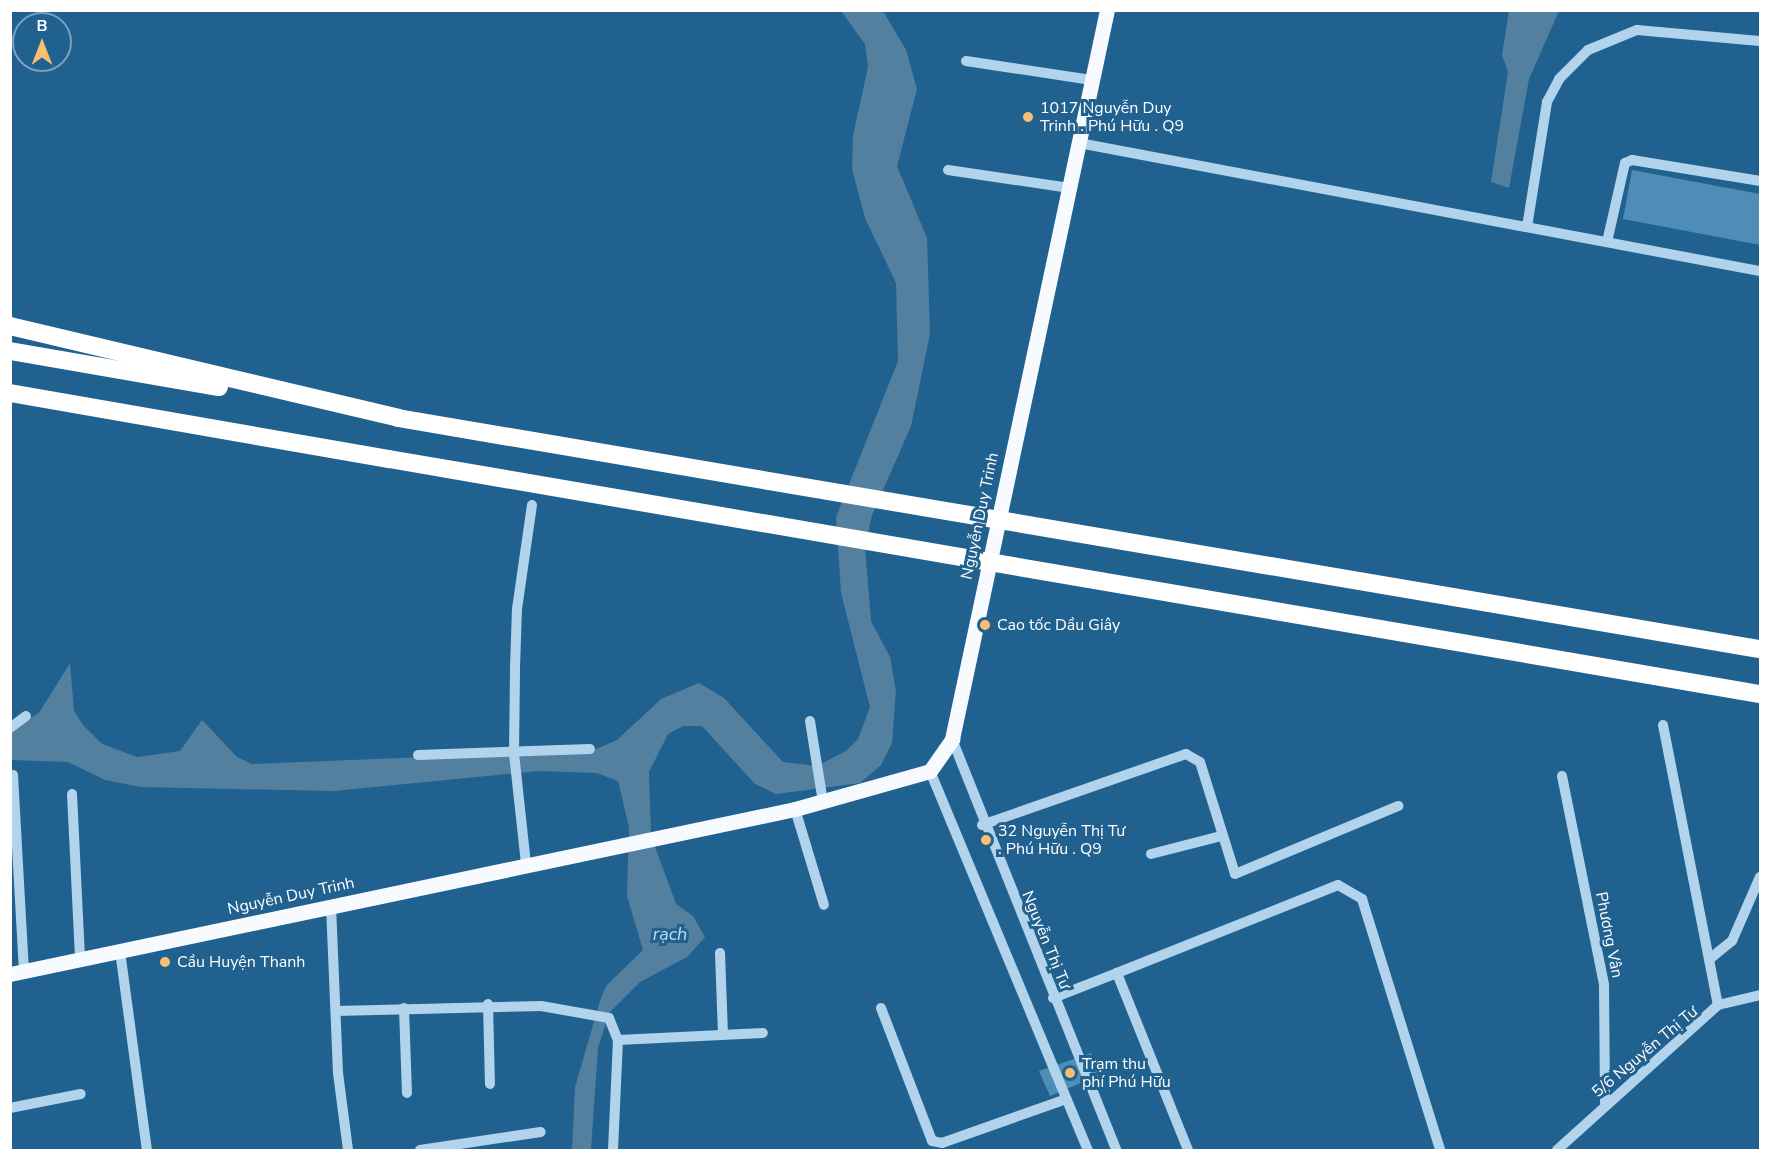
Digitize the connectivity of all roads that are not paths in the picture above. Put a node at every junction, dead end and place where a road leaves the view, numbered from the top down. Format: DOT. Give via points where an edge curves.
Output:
graph roads {
  1 [pos="1107,10"];
  2 [pos="1761,41"];
  3 [pos="966,61"];
  4 [pos="1092,80"];
  5 [pos="1079,143"];
  6 [pos="948,170"];
  7 [pos="1761,181"];
  8 [pos="1070,188"];
  9 [pos="1527,227"];
  10 [pos="1607,242"];
  11 [pos="1761,271"];
  12 [pos="10,326"];
  13 [pos="10,351"];
  14 [pos="10,393"];
  15 [pos="10,399"];
  16 [pos="398,418"];
  17 [pos="389,459"];
  18 [pos="532,505"];
  19 [pos="1761,649"];
  20 [pos="1761,694"];
  21 [pos="26,716"];
  22 [pos="810,721"];
  23 [pos="1663,725"];
  24 [pos="10,728"];
  25 [pos="952,738"];
  26 [pos="590,749"];
  27 [pos="514,753"];
  28 [pos="418,756"];
  29 [pos="930,771"];
  30 [pos="13,775"];
  31 [pos="1562,776"];
  32 [pos="72,794"];
  33 [pos="823,802"];
  34 [pos="1398,806"];
  35 [pos="795,809"];
  36 [pos="982,825"];
  37 [pos="1221,836"];
  38 [pos="1151,854"];
  39 [pos="526,864"];
  40 [pos="1761,877"];
  41 [pos="824,905"];
  42 [pos="331,906"];
  43 [pos="120,951"];
  44 [pos="720,953"];
  45 [pos="1712,957"];
  46 [pos="80,959"];
  47 [pos="17,973"];
  48 [pos="1117,973"];
  49 [pos="1761,994"];
  50 [pos="1053,998"];
  51 [pos="488,1004"];
  52 [pos="1718,1005"];
  53 [pos="404,1008"];
  54 [pos="881,1008"];
  55 [pos="336,1011"];
  56 [pos="763,1033"];
  57 [pos="723,1035"];
  58 [pos="618,1040"];
  59 [pos="490,1084"];
  60 [pos="407,1093"];
  61 [pos="81,1094"];
  62 [pos="1066,1099"];
  63 [pos="1605,1103"];
  64 [pos="10,1108"];
  65 [pos="541,1132"];
  66 [pos="147,1150"];
  67 [pos="348,1150"];
  68 [pos="420,1150"];
  69 [pos="613,1150"];
  70 [pos="1088,1150"];
  71 [pos="1116,1150"];
  72 [pos="1188,1150"];
  73 [pos="1440,1150"];
  74 [pos="1557,1150"];
  1 -- 4 [label="main road, Nguyễn Duy Trinh"];
  2 -- 9 [label="street" via="1636,30 1588,50 1559,79 1547,102"];
  3 -- 4 [label="street"];
  4 -- 5 [label="main road, Nguyễn Duy Trinh"];
  5 -- 8 [label="main road, Nguyễn Duy Trinh"];
  5 -- 9 [label="street"];
  6 -- 8 [label="street"];
  7 -- 10 [label="street" via="1632,160 1625,163"];
  8 -- 25 [label="main road, Nguyễn Duy Trinh"];
  9 -- 10 [label="street"];
  10 -- 11 [label="street"];
  12 -- 16 [label="highway"];
  13 -- 16 [label="highway"];
  14 -- 17 [label="highway"];
  15 -- 17 [label="highway"];
  16 -- 19 [label="highway, bridge"];
  17 -- 20 [label="highway, bridge"];
  18 -- 27 [label="street" via="517,609"];
  21 -- 24 [label="street"];
  22 -- 33 [label="street"];
  23 -- 45 [label="street"];
  25 -- 29 [label="main road, Nguyễn Duy Trinh"];
  25 -- 36 [label="street, Nguyễn Thị Tư"];
  26 -- 27 [label="street"];
  27 -- 28 [label="street"];
  27 -- 39 [label="street"];
  29 -- 33 [label="main road"];
  29 -- 62 [label="street"];
  30 -- 47 [label="street"];
  31 -- 63 [label="street, Phương Vân" via="1604,985"];
  32 -- 46 [label="street"];
  33 -- 35 [label="main road"];
  34 -- 37 [label="street" via="1244,874 1230,870"];
  35 -- 39 [label="main road, Nguyễn Duy Trinh"];
  35 -- 41 [label="street"];
  36 -- 37 [label="street" via="1192,754 1200,762"];
  36 -- 50 [label="street, Nguyễn Thị Tư"];
  37 -- 38 [label="street"];
  39 -- 42 [label="main road, Nguyễn Duy Trinh"];
  40 -- 45 [label="street" via="1732,941"];
  42 -- 43 [label="main road, Nguyễn Duy Trinh"];
  42 -- 55 [label="street"];
  43 -- 46 [label="main road, Nguyễn Duy Trinh"];
  43 -- 66 [label="street"];
  44 -- 57 [label="street"];
  45 -- 52 [label="street"];
  46 -- 47 [label="main road, Nguyễn Duy Trinh"];
  48 -- 50 [label="street"];
  48 -- 72 [label="street"];
  48 -- 73 [label="street" via="1338,885 1349,888 1362,899"];
  49 -- 52 [label="street, 5/6 Nguyễn Thị Tư"];
  50 -- 71 [label="street, Nguyễn Thị Tư"];
  51 -- 53 [label="street"];
  51 -- 58 [label="street" via="577,1009 609,1018"];
  51 -- 59 [label="street"];
  52 -- 63 [label="street, 5/6 Nguyễn Thị Tư"];
  53 -- 55 [label="street"];
  53 -- 60 [label="street"];
  54 -- 62 [label="street" via="932,1141 942,1143"];
  55 -- 67 [label="street"];
  56 -- 57 [label="street"];
  57 -- 58 [label="street"];
  58 -- 69 [label="street"];
  61 -- 64 [label="street"];
  62 -- 70 [label="street"];
  63 -- 74 [label="street, 5/6 Nguyễn Thị Tư"];
  65 -- 68 [label="street"];
}
